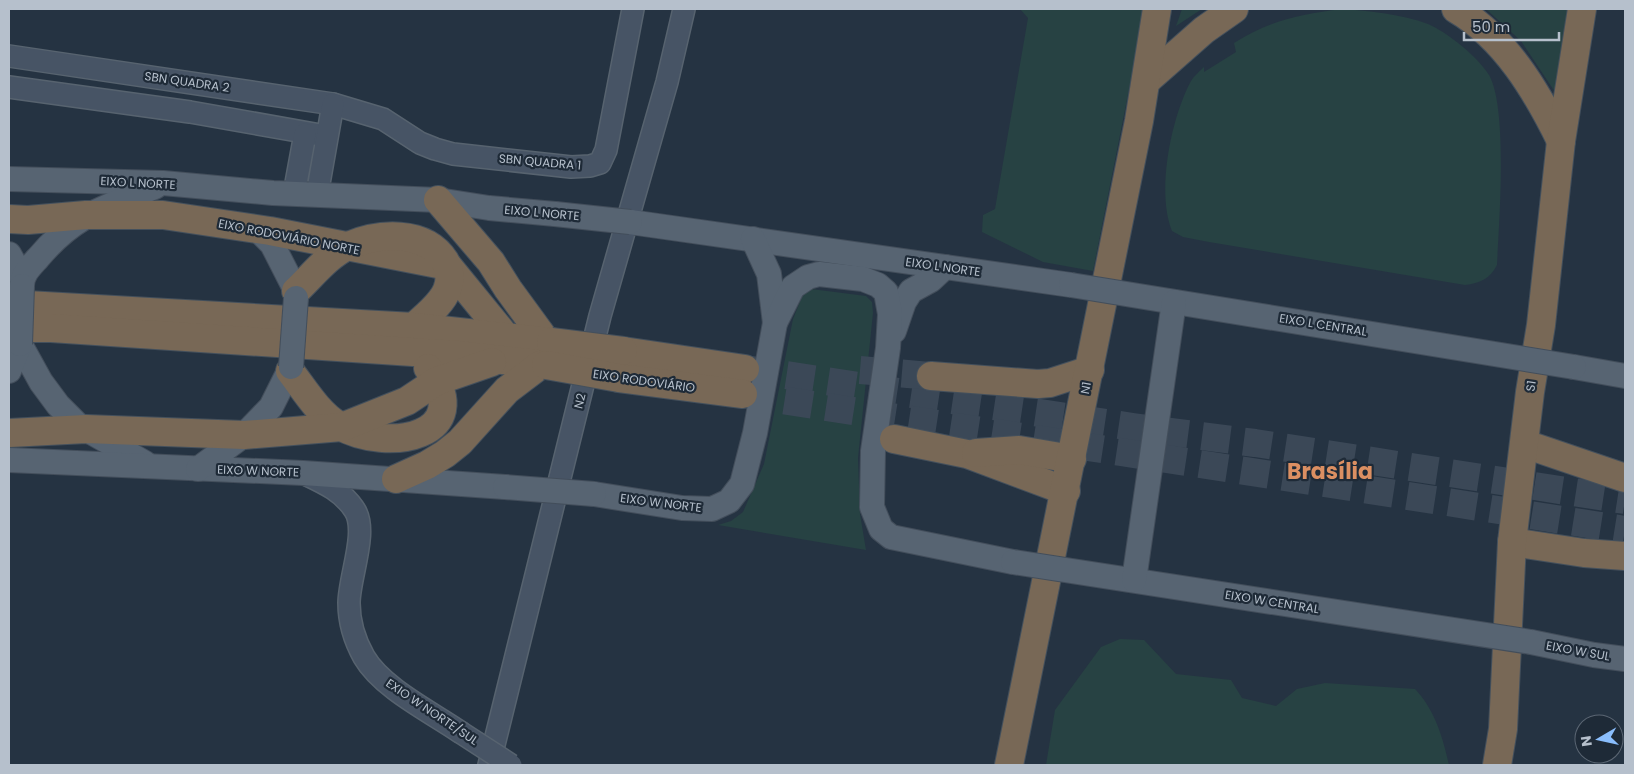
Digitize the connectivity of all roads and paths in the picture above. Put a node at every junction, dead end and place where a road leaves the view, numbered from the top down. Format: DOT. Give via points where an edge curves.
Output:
graph roads {
  1 [pos="633,9"];
  2 [pos="670,9"];
  3 [pos="675,9"];
  4 [pos="684,9"];
  5 [pos="1158,9"];
  6 [pos="1234,9"];
  7 [pos="1456,9"];
  8 [pos="1582,9"];
  9 [pos="9,56"];
  10 [pos="49,61"];
  11 [pos="73,65"];
  12 [pos="1146,81"];
  13 [pos="667,82"];
  14 [pos="195,83"];
  15 [pos="9,87"];
  16 [pos="222,88"];
  17 [pos="43,91"];
  18 [pos="68,95"];
  19 [pos="333,104"];
  20 [pos="190,112"];
  21 [pos="215,116"];
  22 [pos="305,134"];
  23 [pos="326,136"];
  24 [pos="1561,141"];
  25 [pos="9,179"];
  26 [pos="163,183"];
  27 [pos="294,194"];
  28 [pos="317,195"];
  29 [pos="438,200"];
  30 [pos="86,215"];
  31 [pos="9,219"];
  32 [pos="256,228"];
  33 [pos="753,239"];
  34 [pos="345,248"];
  35 [pos="9,254"];
  36 [pos="448,266"];
  37 [pos="945,267"];
  38 [pos="1071,285"];
  39 [pos="17,289"];
  40 [pos="296,295"];
  41 [pos="1174,302"];
  42 [pos="775,323"];
  43 [pos="16,340"];
  44 [pos="416,340"];
  45 [pos="502,348"];
  46 [pos="888,348"];
  47 [pos="546,353"];
  48 [pos="290,369"];
  49 [pos="1090,370"];
  50 [pos="9,371"];
  51 [pos="931,376"];
  52 [pos="1625,376"];
  53 [pos="437,381"];
  54 [pos="342,427"];
  55 [pos="86,429"];
  56 [pos="9,433"];
  57 [pos="244,435"];
  58 [pos="894,439"];
  59 [pos="1525,444"];
  60 [pos="968,454"];
  61 [pos="1072,459"];
  62 [pos="9,460"];
  63 [pos="151,466"];
  64 [pos="198,469"];
  65 [pos="303,473"];
  66 [pos="1625,478"];
  67 [pos="396,479"];
  68 [pos="1066,490"];
  69 [pos="1512,542"];
  70 [pos="1625,556"];
  71 [pos="1013,562"];
  72 [pos="1134,580"];
  73 [pos="1531,642"];
  74 [pos="1625,659"];
  75 [pos="475,765"];
  76 [pos="489,765"];
  77 [pos="511,765"];
  78 [pos="1009,765"];
  79 [pos="1497,765"];
  1 -- 19 [label="main road, SBN QUADRA 1" via="606,150 600,163 571,167 453,154 420,143 383,118"];
  2 -- 75 [label="main road, N2"];
  3 -- 13 [label="main road" via="662,69"];
  4 -- 13 [label="main road, N2"];
  5 -- 12 [label="highway, N1"];
  6 -- 12 [label="highway" via="1204,30"];
  7 -- 24 [label="highway" via="1471,18 1512,58 1547,112"];
  8 -- 24 [label="highway, S1"];
  9 -- 10 [label="main road, SBN QUADRA 2"];
  10 -- 11 [label="main road, SBN QUADRA 2"];
  10 -- 17 [label="main road" via="50,77"];
  11 -- 14 [label="main road, SBN QUADRA 2"];
  11 -- 18 [label="main road"];
  12 -- 49 [label="highway, N1"];
  13 -- 76 [label="main road, N2" via="600,316"];
  14 -- 16 [label="main road, SBN QUADRA 2"];
  14 -- 20 [label="main road" via="195,100"];
  15 -- 17 [label="main road"];
  16 -- 19 [label="main road, SBN QUADRA 2"];
  16 -- 21 [label="main road"];
  17 -- 18 [label="main road"];
  18 -- 20 [label="main road"];
  19 -- 23 [label="main road"];
  20 -- 21 [label="main road"];
  21 -- 22 [label="main road"];
  22 -- 23 [label="main road"];
  22 -- 27 [label="main road"];
  23 -- 28 [label="main road"];
  24 -- 59 [label="highway, S1"];
  25 -- 26 [label="main road, EIXO L NORTE"];
  26 -- 27 [label="main road, EIXO L NORTE"];
  26 -- 30 [label="main road"];
  27 -- 28 [label="main road, EIXO L NORTE"];
  28 -- 29 [label="main road, EIXO L NORTE"];
  29 -- 33 [label="main road, EIXO L NORTE, bridge"];
  29 -- 47 [label="highway" via="491,262"];
  30 -- 31 [label="highway, EIXO RODOVIÁRIO NORTE"];
  30 -- 32 [label="highway, EIXO RODOVIÁRIO NORTE" via="163,216"];
  30 -- 39 [label="main road" via="54,239"];
  32 -- 34 [label="highway, EIXO RODOVIÁRIO NORTE"];
  32 -- 40 [label="main road" via="272,244"];
  33 -- 37 [label="main road, EIXO L NORTE"];
  33 -- 42 [label="main road" via="769,274"];
  34 -- 36 [label="highway" via="370,238 407,237 433,248"];
  34 -- 40 [label="highway" via="330,258"];
  35 -- 39 [label="main road"];
  36 -- 44 [label="highway" via="447,291"];
  36 -- 45 [label="highway"];
  37 -- 38 [label="main road, EIXO L NORTE"];
  37 -- 46 [label="main road" via="931,280 911,291"];
  38 -- 41 [label="main road, EIXO L CENTRAL, bridge"];
  39 -- 43 [label="main road, bridge"];
  39 -- 44 [label="highway"];
  40 -- 48 [label="main road, bridge"];
  41 -- 52 [label="main road, EIXO L CENTRAL, bridge"];
  41 -- 72 [label="main road, bridge"];
  42 -- 46 [label="main road, EIXO W NORTE" via="793,287 808,276 820,274 863,279 886,292 890,314"];
  42 -- 67 [label="main road, EIXO W NORTE, bridge" via="742,484 729,502 712,508 682,508 594,494"];
  43 -- 44 [label="highway" via="51,328"];
  43 -- 50 [label="main road"];
  43 -- 55 [label="main road" via="58,405"];
  44 -- 45 [label="highway"];
  44 -- 53 [label="highway"];
  45 -- 47 [label="highway"];
  45 -- 53 [label="highway"];
  46 -- 71 [label="main road, EIXO W NORTE" via="873,451 872,507 881,529 891,537 908,542"];
  47 -- 47 [label="highway, EIXO RODOVIÁRIO, bridge" via="619,378 670,385 714,401 745,382 655,355 623,351"];
  47 -- 67 [label="highway" via="460,442 427,465"];
  48 -- 54 [label="highway" via="326,417"];
  48 -- 57 [label="main road" via="272,407"];
  49 -- 51 [label="highway" via="1038,384"];
  49 -- 61 [label="highway, N1"];
  53 -- 54 [label="highway" via="440,412 435,423 425,432 398,440 378,439"];
  54 -- 57 [label="highway"];
  55 -- 56 [label="highway"];
  55 -- 57 [label="highway"];
  55 -- 63 [label="main road"];
  57 -- 64 [label="main road"];
  58 -- 60 [label="highway"];
  59 -- 66 [label="highway"];
  59 -- 69 [label="highway, S1"];
  60 -- 61 [label="highway" via="1019,450"];
  60 -- 68 [label="highway"];
  61 -- 68 [label="highway, N1"];
  62 -- 63 [label="main road, EIXO W NORTE"];
  63 -- 64 [label="main road, EIXO W NORTE"];
  64 -- 65 [label="main road, EIXO W NORTE"];
  65 -- 67 [label="main road, EIXO W NORTE"];
  65 -- 77 [label="main road, EXIO W NORTE/SUL, bridge" via="337,490 355,509 360,523 349,600 350,618 365,658 385,681"];
  68 -- 78 [label="highway, N1"];
  69 -- 70 [label="highway"];
  69 -- 79 [label="highway, S1" via="1503,729"];
  71 -- 72 [label="main road, EIXO W CENTRAL, bridge"];
  72 -- 73 [label="main road, EIXO W CENTRAL, bridge"];
  73 -- 74 [label="main road, EIXO W SUL"];
}
